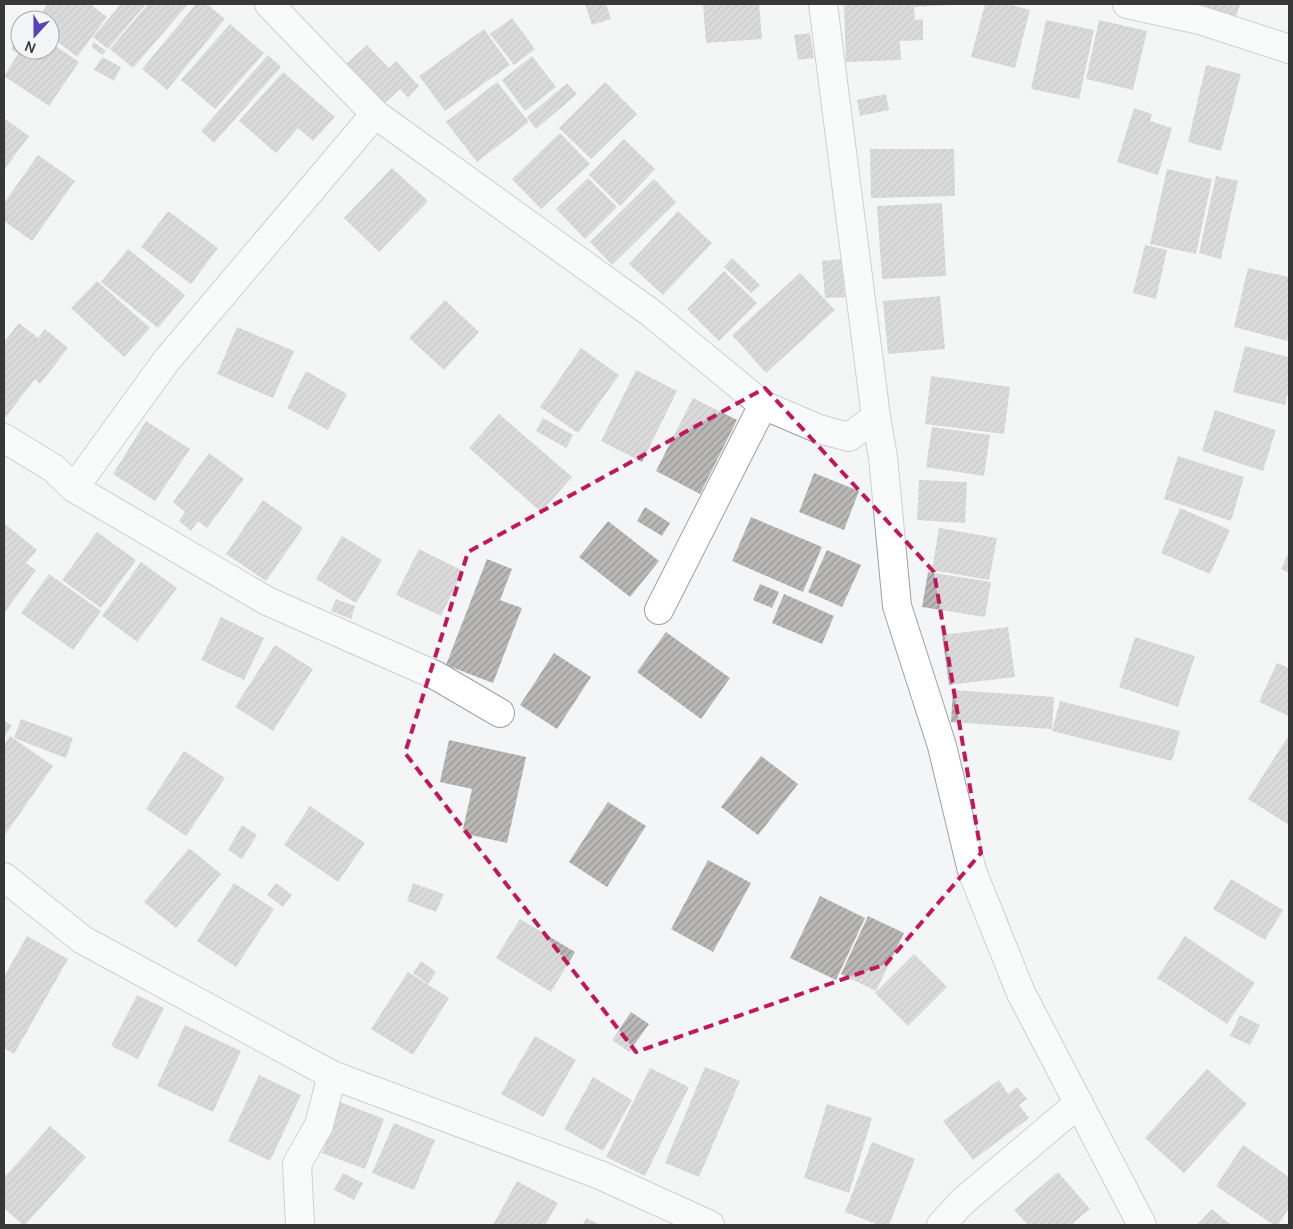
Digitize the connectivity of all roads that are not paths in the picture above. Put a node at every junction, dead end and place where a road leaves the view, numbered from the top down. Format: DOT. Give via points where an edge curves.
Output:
graph roads {
  1 [pos="269,4"];
  2 [pos="823,4"];
  3 [pos="1127,4"];
  4 [pos="1289,49"];
  5 [pos="375,114"];
  6 [pos="763,405"];
  7 [pos="876,417"];
  8 [pos="4,438"];
  9 [pos="74,488"];
  10 [pos="659,610"];
  11 [pos="500,713"];
  12 [pos="4,877"];
  13 [pos="332,1075"];
  14 [pos="1079,1103"];
  15 [pos="300,1225"];
  16 [pos="710,1225"];
  17 [pos="941,1225"];
  18 [pos="1142,1225"];
  1 -- 5 [label="street"];
  2 -- 7 [label="street"];
  3 -- 4 [label="street" via="1200,20"];
  5 -- 6 [label="street" via="651,313"];
  5 -- 9 [label="street" via="167,360"];
  6 -- 7 [label="street" via="819,429 849,437"];
  6 -- 10 [label="street"];
  7 -- 14 [label="street" via="883,457 897,606 942,746 972,871 1021,992"];
  8 -- 9 [label="street" via="53,468"];
  9 -- 11 [label="street" via="267,601 435,675"];
  12 -- 13 [label="street" via="83,940"];
  13 -- 15 [label="street" via="318,1125 297,1164"];
  13 -- 16 [label="street" via="600,1175"];
  14 -- 17 [label="street" via="962,1202"];
  14 -- 18 [label="street"];
}
